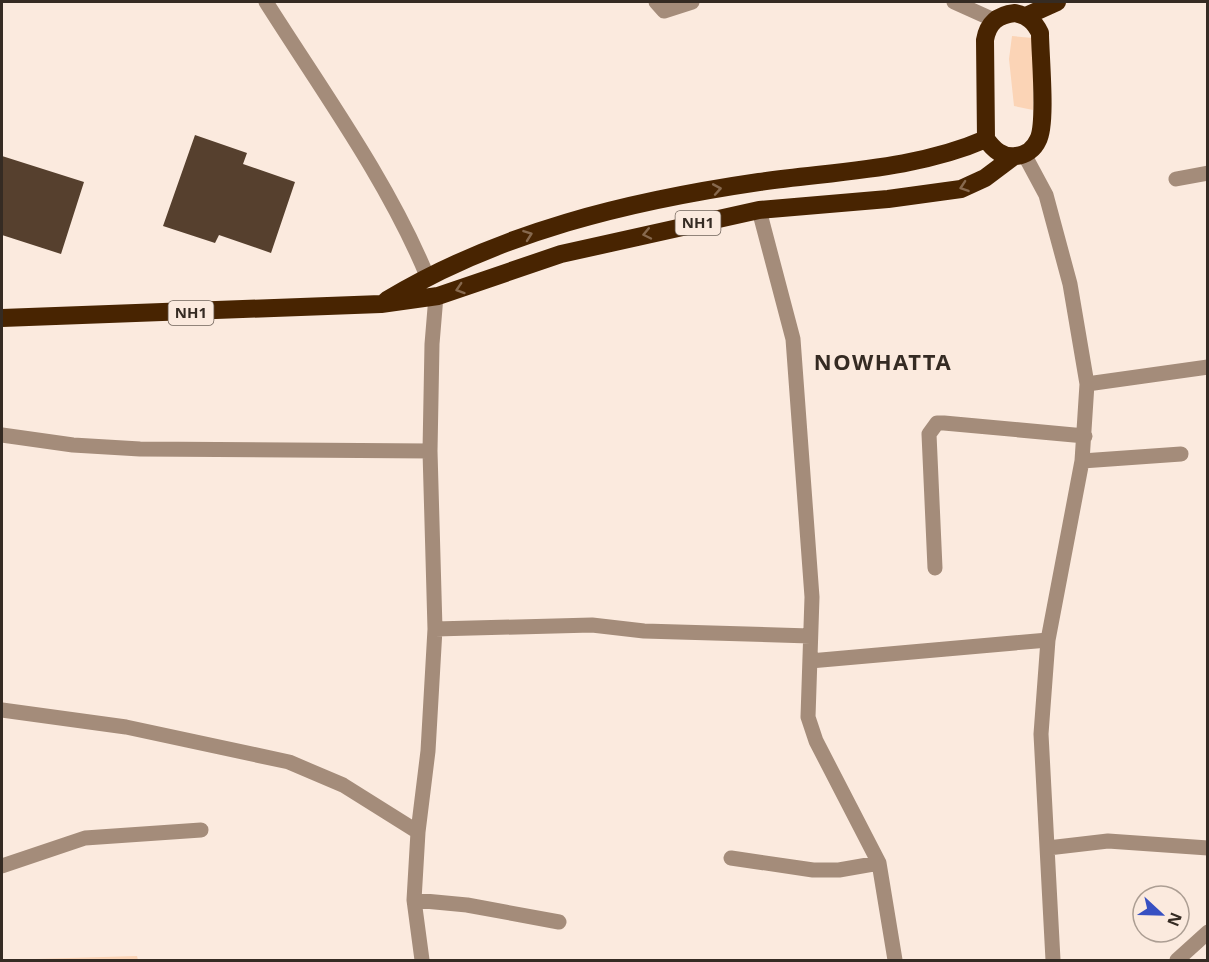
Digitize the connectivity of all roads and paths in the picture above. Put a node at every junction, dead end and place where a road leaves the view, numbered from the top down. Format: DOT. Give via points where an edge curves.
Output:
graph roads {
  1 [pos="266,2"];
  2 [pos="656,2"];
  3 [pos="692,2"];
  4 [pos="954,2"];
  5 [pos="1057,2"];
  6 [pos="1026,16"];
  7 [pos="994,20"];
  8 [pos="986,138"];
  9 [pos="1019,155"];
  10 [pos="1208,172"];
  11 [pos="1176,179"];
  12 [pos="759,210"];
  13 [pos="427,276"];
  14 [pos="436,296"];
  15 [pos="381,304"];
  16 [pos="2,318"];
  17 [pos="1208,368"];
  18 [pos="1087,384"];
  19 [pos="2,435"];
  20 [pos="1085,436"];
  21 [pos="430,451"];
  22 [pos="1181,454"];
  23 [pos="1082,461"];
  24 [pos="935,568"];
  25 [pos="435,629"];
  26 [pos="810,636"];
  27 [pos="1048,640"];
  28 [pos="810,661"];
  29 [pos="2,710"];
  30 [pos="201,830"];
  31 [pos="418,832"];
  32 [pos="1048,848"];
  33 [pos="1208,848"];
  34 [pos="731,858"];
  35 [pos="879,863"];
  36 [pos="2,866"];
  37 [pos="414,900"];
  38 [pos="559,922"];
  39 [pos="1208,932"];
  40 [pos="422,960"];
  41 [pos="895,960"];
  42 [pos="1053,960"];
  43 [pos="1177,960"];
  1 -- 13 [label="street" via="353,138"];
  2 -- 3 [label="street" via="664,11"];
  4 -- 7 [label="street"];
  5 -- 6 [label="highway"];
  6 -- 7 [label="highway" via="1004,14"];
  6 -- 9 [label="highway, NH1" via="1040,33 1041,130 1039,140"];
  7 -- 8 [label="highway" via="985,40"];
  8 -- 9 [label="highway" via="1002,154"];
  13 -- 8 [label="highway, NH1, one-way" via="547,228 606,212 756,182 924,160"];
  9 -- 12 [label="highway, NH1, one-way" via="961,189"];
  9 -- 18 [label="street" via="1046,195 1070,284"];
  10 -- 11 [label="street"];
  12 -- 14 [label="highway, NH1, one-way" via="561,254"];
  12 -- 26 [label="street" via="794,339 812,597"];
  13 -- 15 [label="highway, NH1"];
  14 -- 15 [label="highway, NH1"];
  14 -- 21 [label="street"];
  15 -- 16 [label="highway, NH1"];
  17 -- 18 [label="street"];
  18 -- 20 [label="street"];
  19 -- 21 [label="street" via="140,449"];
  20 -- 23 [label="street"];
  20 -- 24 [label="street" via="944,423 933,426 929,434"];
  21 -- 25 [label="street"];
  22 -- 23 [label="street"];
  23 -- 27 [label="street"];
  25 -- 26 [label="street" via="592,625 644,631"];
  25 -- 31 [label="street" via="428,751"];
  26 -- 28 [label="street"];
  27 -- 28 [label="street"];
  27 -- 32 [label="street" via="1041,734"];
  28 -- 35 [label="street" via="807,698 813,733"];
  29 -- 31 [label="street" via="126,727 289,762 343,785"];
  30 -- 36 [label="street" via="85,838"];
  31 -- 37 [label="street"];
  32 -- 33 [label="street" via="1108,841"];
  32 -- 42 [label="street"];
  34 -- 35 [label="street" via="813,870"];
  35 -- 41 [label="street"];
  37 -- 38 [label="street" via="467,905"];
  37 -- 40 [label="street"];
  39 -- 43 [label="street"];
}
